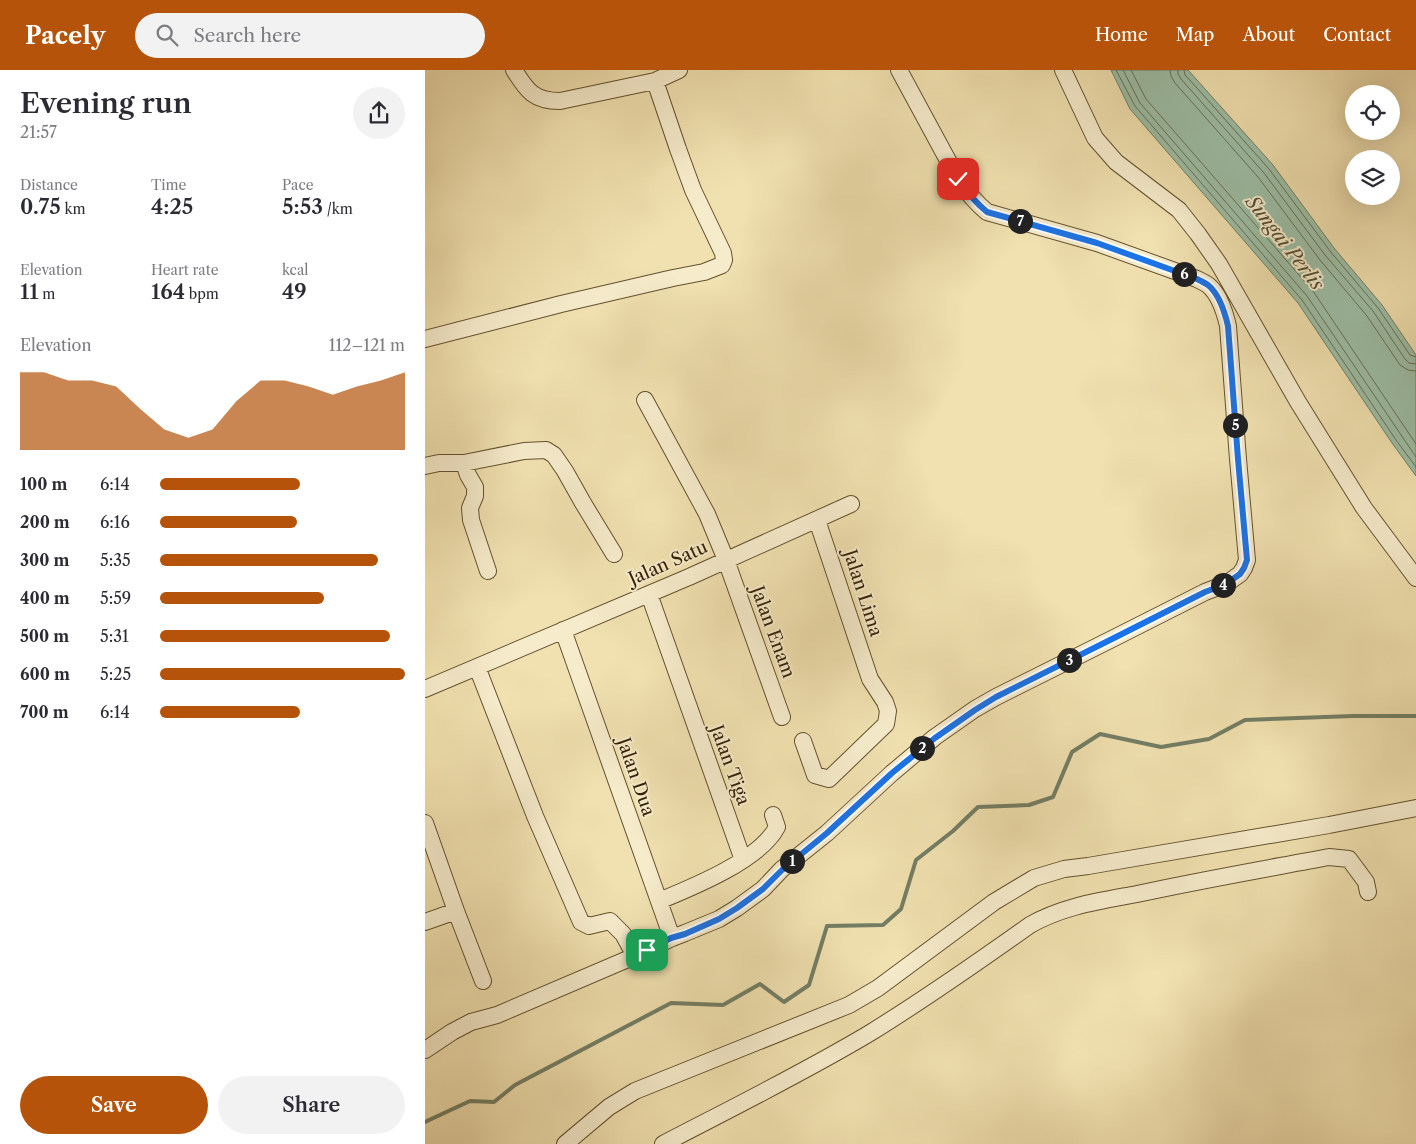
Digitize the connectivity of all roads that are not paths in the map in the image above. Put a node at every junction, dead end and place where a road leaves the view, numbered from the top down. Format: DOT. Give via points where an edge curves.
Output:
graph roads {
  1 [pos="514,70"];
  2 [pos="679,70"];
  3 [pos="899,70"];
  4 [pos="1063,70"];
  5 [pos="655,82"];
  6 [pos="425,339"];
  7 [pos="645,400"];
  8 [pos="464,463"];
  9 [pos="425,466"];
  10 [pos="851,504"];
  11 [pos="817,520"];
  12 [pos="614,554"];
  13 [pos="726,560"];
  14 [pos="488,571"];
  15 [pos="1416,578"];
  16 [pos="649,594"];
  17 [pos="563,630"];
  18 [pos="477,666"];
  19 [pos="425,689"];
  20 [pos="782,717"];
  21 [pos="803,741"];
  22 [pos="1416,808"];
  23 [pos="773,815"];
  24 [pos="425,823"];
  25 [pos="743,860"];
  26 [pos="1368,892"];
  27 [pos="659,901"];
  28 [pos="456,911"];
  29 [pos="425,922"];
  30 [pos="671,938"];
  31 [pos="635,956"];
  32 [pos="483,981"];
  33 [pos="425,1050"];
  34 [pos="565,1144"];
  35 [pos="663,1144"];
  1 -- 5 [label="street" via="533,95 549,101"];
  2 -- 5 [label="street"];
  3 -- 30 [label="street" via="958,179 987,212 1097,243 1209,286 1228,326 1247,560 1240,574 1226,584 975,710 892,773 763,889 719,919"];
  4 -- 15 [label="street" via="1101,146 1115,162 1179,210 1219,264 1364,508"];
  5 -- 6 [label="street" via="693,190 723,253 722,265 705,272"];
  7 -- 13 [label="street, Jalan Enam" via="707,514"];
  8 -- 9 [label="street"];
  8 -- 12 [label="street" via="546,450 554,455 565,471"];
  8 -- 14 [label="street" via="475,487 471,520"];
  10 -- 11 [label="street, Jalan Satu"];
  11 -- 13 [label="street, Jalan Satu"];
  11 -- 21 [label="street, Jalan Lima" via="870,679 888,711 886,724 829,779 815,775"];
  13 -- 16 [label="street, Jalan Satu"];
  13 -- 20 [label="street, Jalan Enam"];
  16 -- 17 [label="street, Jalan Satu"];
  16 -- 25 [label="street, Jalan Tiga"];
  17 -- 18 [label="street, Jalan Satu"];
  17 -- 27 [label="street, Jalan Dua"];
  18 -- 19 [label="street, Jalan Satu"];
  18 -- 31 [label="street" via="535,816 581,922 589,926 610,921 623,934"];
  22 -- 34 [label="street" via="1064,869 1035,878 994,902 878,988 849,1005 635,1091 609,1107"];
  23 -- 25 [label="street" via="777,827 773,834"];
  24 -- 28 [label="street"];
  25 -- 27 [label="street"];
  26 -- 35 [label="street" via="1366,882 1349,859 1329,857 1072,907 1046,916 869,1034"];
  27 -- 30 [label="street, Jalan Dua"];
  28 -- 29 [label="street"];
  28 -- 32 [label="street"];
  30 -- 31 [label="street"];
  31 -- 33 [label="street" via="497,1015 471,1022"];
}
